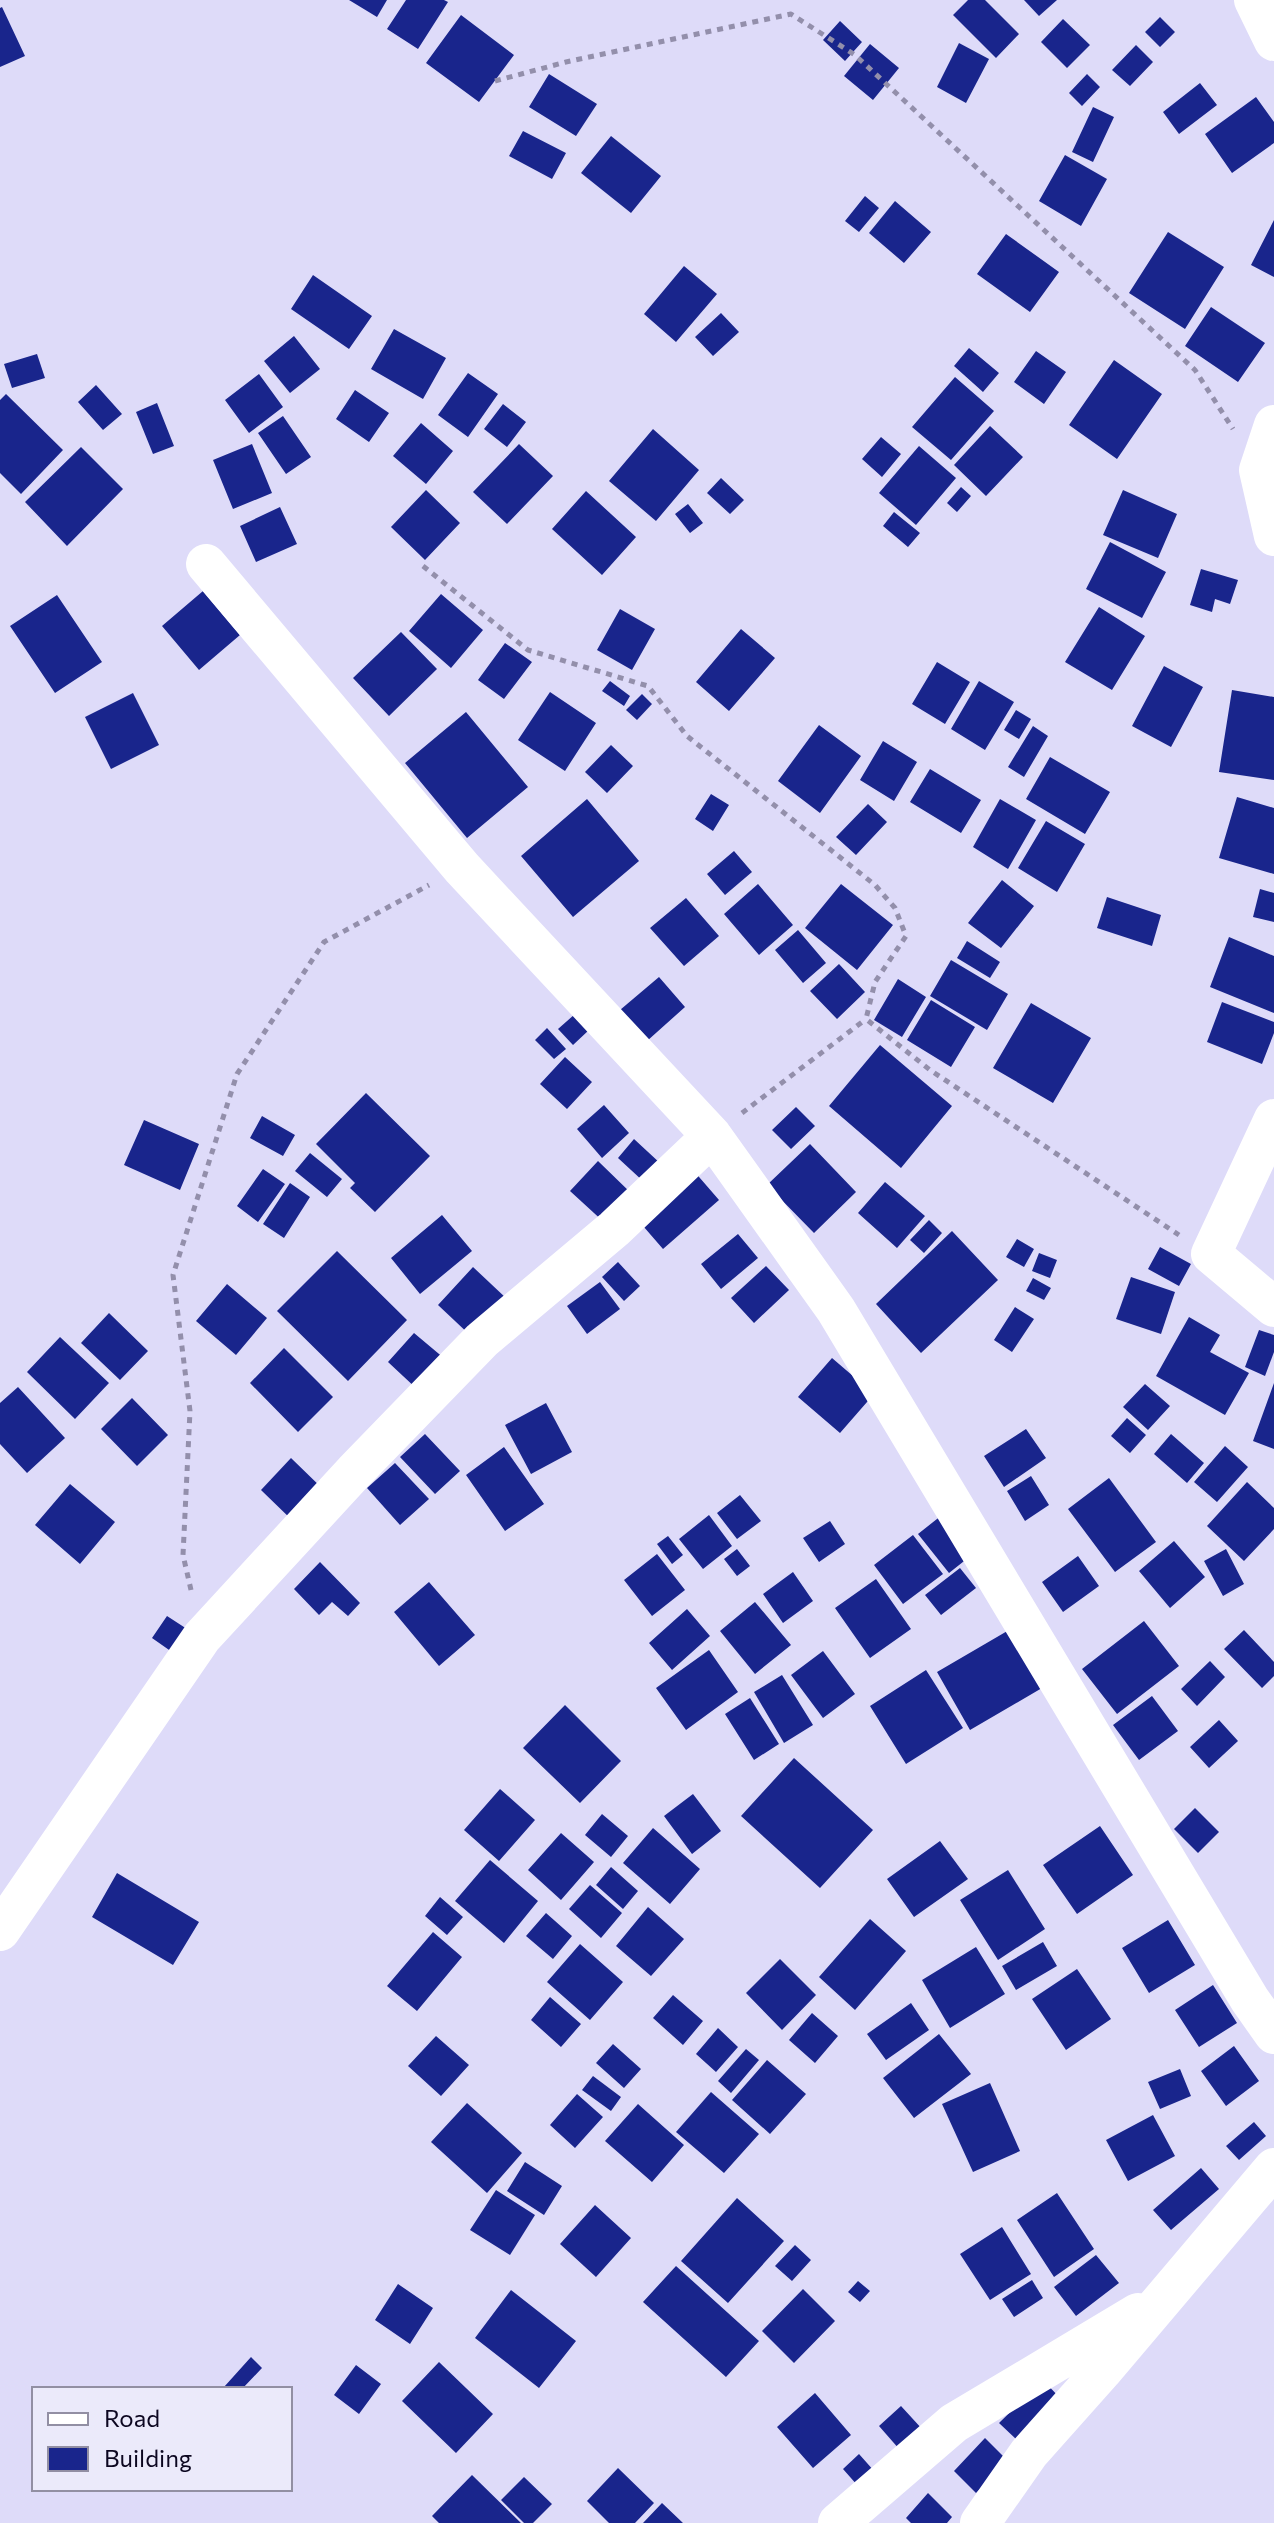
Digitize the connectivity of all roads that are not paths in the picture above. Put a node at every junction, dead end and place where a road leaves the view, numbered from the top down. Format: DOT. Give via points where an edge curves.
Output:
graph roads {
  1 [pos="1254,0"];
  2 [pos="1274,41"];
  3 [pos="1274,425"];
  4 [pos="1274,536"];
  5 [pos="206,564"];
  6 [pos="1274,1119"];
  7 [pos="712,1136"];
  8 [pos="1274,1307"];
  9 [pos="0,1931"];
  10 [pos="1274,2034"];
  11 [pos="1274,2168"];
  12 [pos="1166,2296"];
  13 [pos="838,2523"];
  14 [pos="980,2523"];
  1 -- 2 [label="street"];
  3 -- 4 [label="street" via="1259,470"];
  5 -- 7 [label="street" via="462,868"];
  6 -- 8 [label="street" via="1211,1254"];
  7 -- 9 [label="street" via="614,1229 482,1340 202,1637"];
  7 -- 10 [label="street" via="836,1310"];
  11 -- 12 [label="street"];
  12 -- 13 [label="street" via="954,2423"];
  12 -- 14 [label="street" via="1029,2453"];
}
